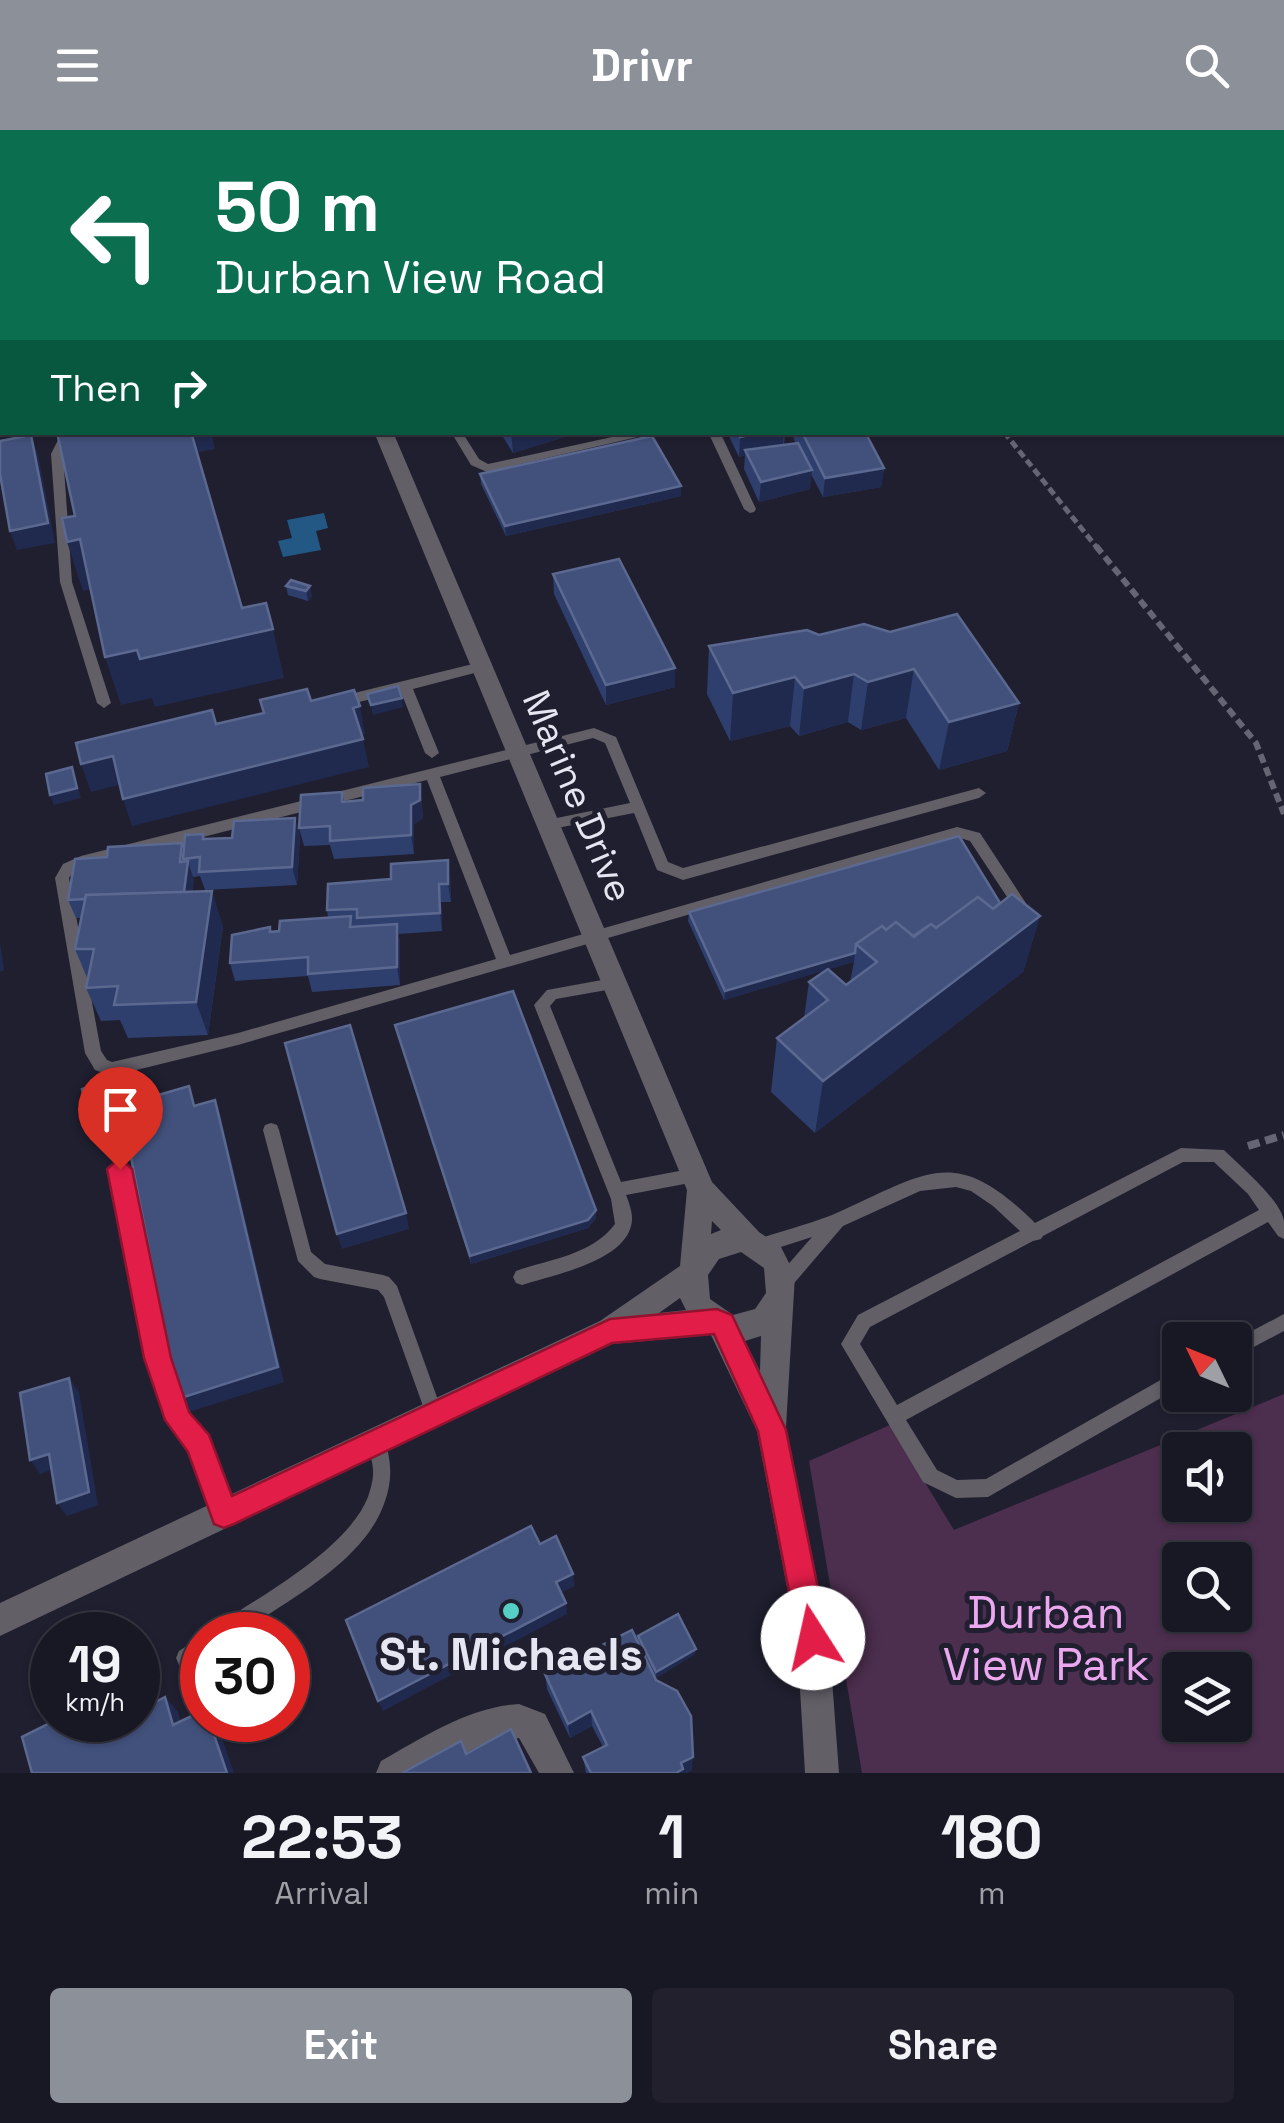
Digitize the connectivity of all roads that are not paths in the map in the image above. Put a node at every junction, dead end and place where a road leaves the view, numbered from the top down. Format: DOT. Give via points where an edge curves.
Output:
graph roads {
  1 [pos="66,435"];
  2 [pos="391,435"];
  3 [pos="458,435"];
  4 [pos="640,435"];
  5 [pos="715,435"];
  6 [pos="750,509"];
  7 [pos="481,667"];
  8 [pos="405,686"];
  9 [pos="104,703"];
  10 [pos="330,704"];
  11 [pos="432,752"];
  12 [pos="517,753"];
  13 [pos="432,774"];
  14 [pos="979,793"];
  15 [pos="638,807"];
  16 [pos="547,825"];
  17 [pos="1019,929"];
  18 [pos="594,935"];
  19 [pos="505,962"];
  20 [pos="613,984"];
  21 [pos="271,1130"];
  22 [pos="120,1169"];
  23 [pos="698,1182"];
  24 [pos="616,1190"];
  25 [pos="1271,1212"];
  26 [pos="836,1221"];
  27 [pos="1284,1230"];
  28 [pos="1035,1234"];
  29 [pos="755,1244"];
  30 [pos="692,1270"];
  31 [pos="522,1277"];
  32 [pos="781,1294"];
  33 [pos="719,1322"];
  34 [pos="1284,1322"];
  35 [pos="610,1331"];
  36 [pos="1252,1339"];
  37 [pos="1162,1387"];
  38 [pos="434,1414"];
  39 [pos="893,1417"];
  40 [pos="772,1430"];
  41 [pos="377,1442"];
  42 [pos="224,1514"];
  43 [pos="251,1612"];
  44 [pos="0,1620"];
  45 [pos="393,1773"];
  46 [pos="557,1773"];
  47 [pos="822,1773"];
  1 -- 9 [label="lane" via="57,454 66,582"];
  2 -- 7 [label="street, Marine Drive"];
  3 -- 4 [label="lane" via="474,462 486,468"];
  5 -- 6 [label="lane"];
  7 -- 8 [label="lane"];
  7 -- 12 [label="street, Marine Drive"];
  8 -- 10 [label="lane"];
  8 -- 11 [label="lane"];
  12 -- 13 [label="lane"];
  12 -- 15 [label="lane" via="602,734 611,740"];
  12 -- 16 [label="street, Marine Drive"];
  13 -- 19 [label="lane"];
  13 -- 19 [label="lane" via="68,868 62,878 93,1052 105,1067 120,1068"];
  14 -- 15 [label="lane" via="683,874 662,866"];
  15 -- 16 [label="lane"];
  16 -- 18 [label="street, Marine Drive"];
  17 -- 18 [label="lane" via="1025,912 975,837 957,832"];
  18 -- 19 [label="lane"];
  18 -- 20 [label="street, Marine Drive"];
  20 -- 23 [label="street, Marine Drive"];
  20 -- 24 [label="lane" via="552,994 542,1005"];
  21 -- 38 [label="lane" via="304,1256 320,1271 383,1282"];
  22 -- 42 [label="lane" via="157,1358 178,1420 200,1444"];
  23 -- 24 [label="lane"];
  23 -- 29 [label="street, Marine Drive"];
  23 -- 30 [label="street, Marine Drive"];
  24 -- 31 [label="lane" via="624,1215 610,1240"];
  25 -- 27 [label="lane"];
  25 -- 28 [label="lane" via="1218,1155 1192,1153"];
  25 -- 39 [label="lane"];
  26 -- 28 [label="lane" via="924,1182 974,1185"];
  26 -- 29 [label="lane"];
  26 -- 32 [label="lane"];
  28 -- 39 [label="lane" via="864,1321 852,1334 852,1352"];
  29 -- 30 [label="street" via="717,1244"];
  29 -- 32 [label="street" via="780,1268"];
  30 -- 33 [label="street" via="695,1302"];
  30 -- 35 [label="street"];
  32 -- 33 [label="street" via="753,1324"];
  32 -- 40 [label="street"];
  33 -- 35 [label="street"];
  33 -- 40 [label="street"];
  34 -- 36 [label="lane"];
  35 -- 38 [label="street"];
  37 -- 39 [label="lane" via="988,1488 956,1490 930,1476"];
  38 -- 41 [label="street"];
  40 -- 47 [label="street" via="813,1638"];
  41 -- 42 [label="street"];
  41 -- 43 [label="lane" via="385,1462 375,1508 350,1540"];
  42 -- 44 [label="street"];
  45 -- 46 [label="street" via="470,1732 517,1720 533,1726"];
}
